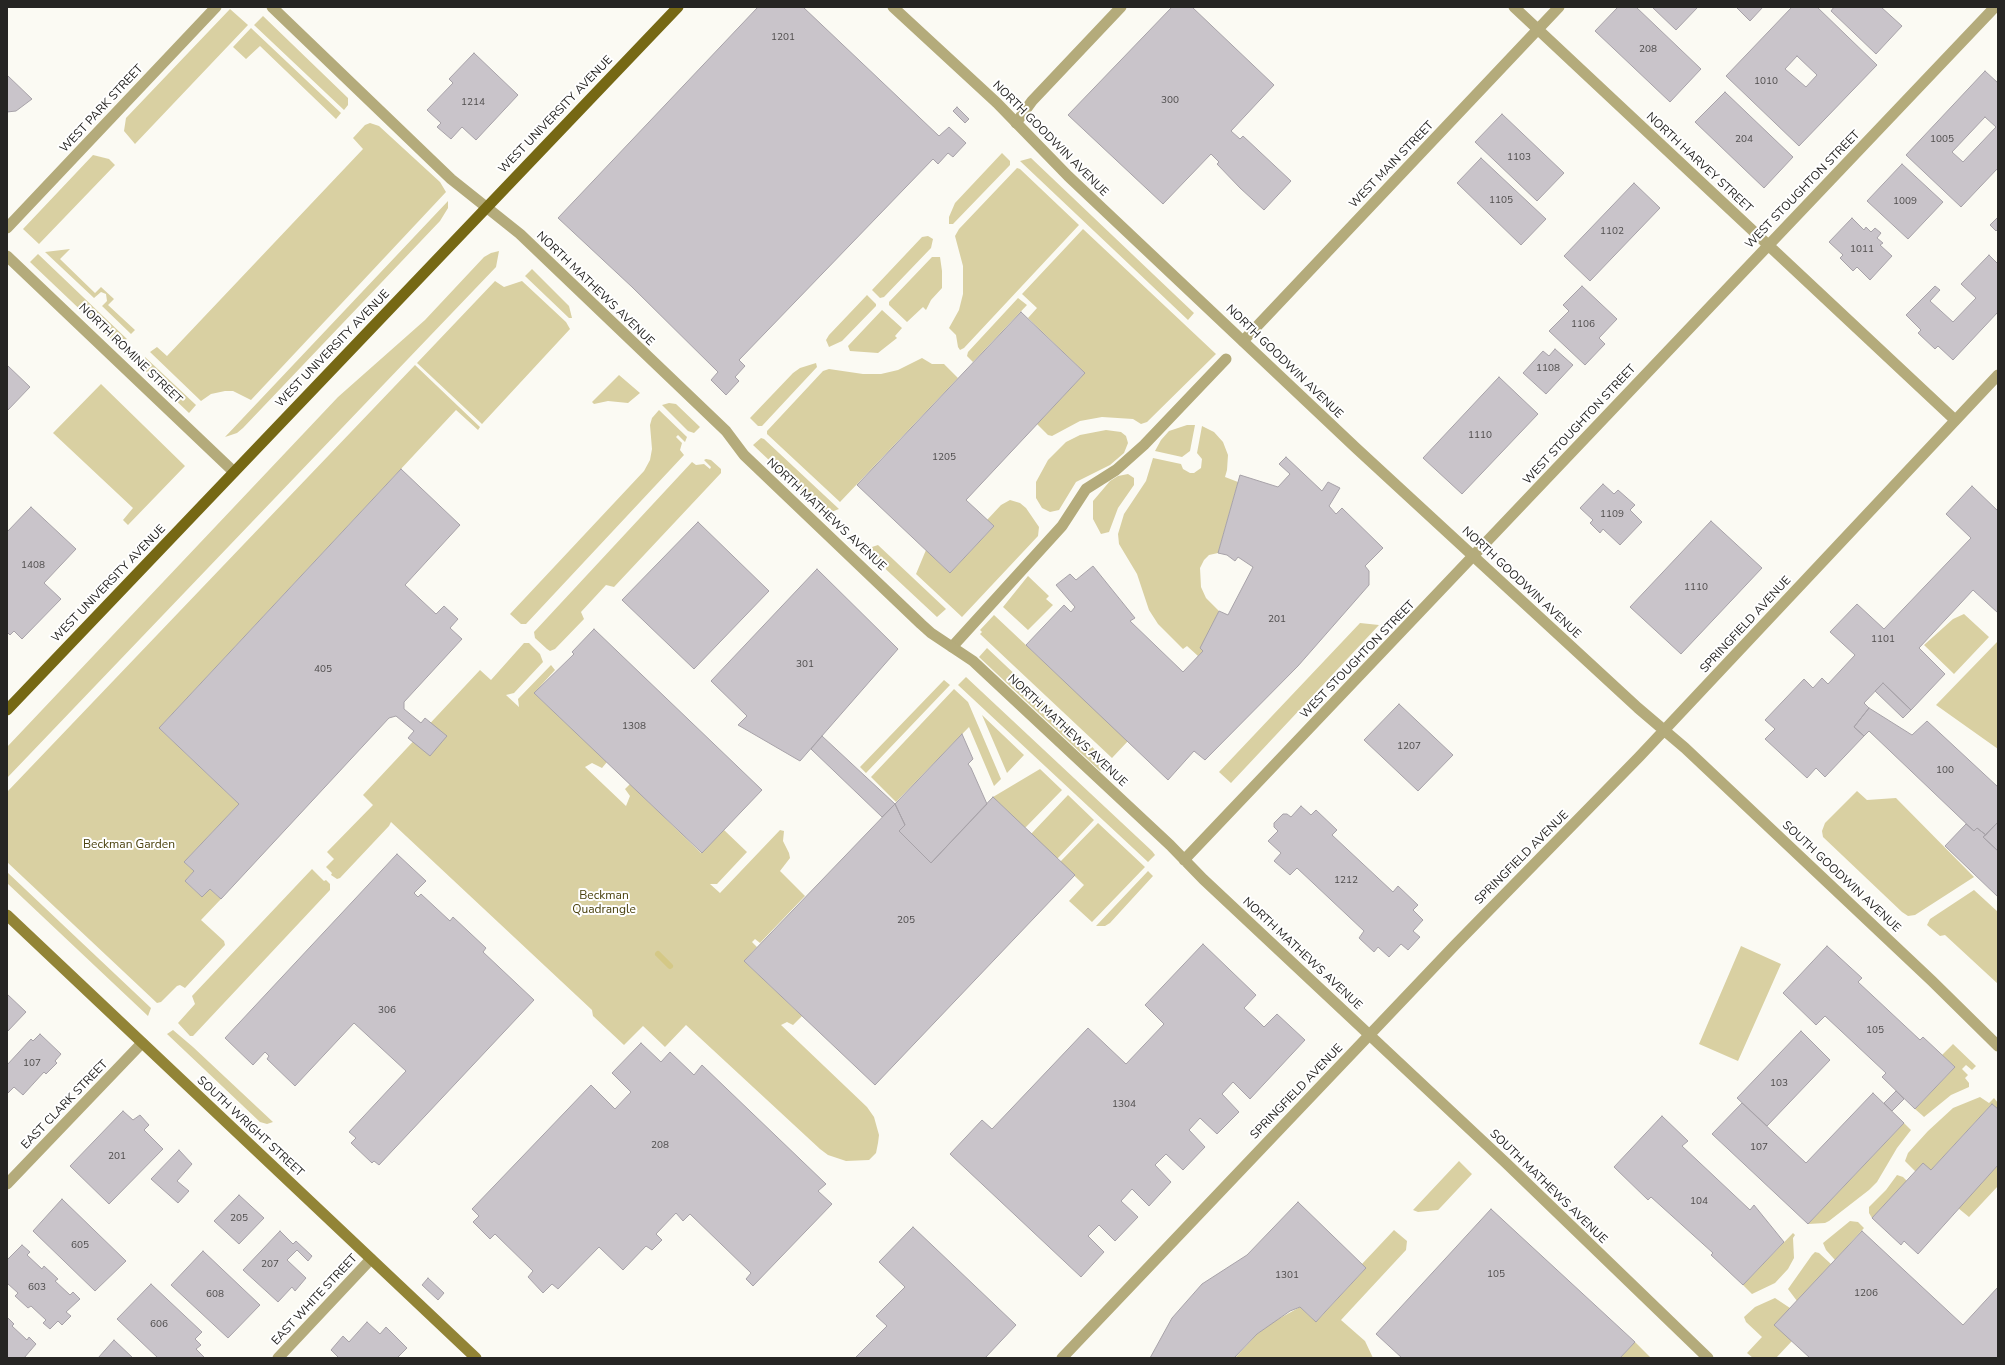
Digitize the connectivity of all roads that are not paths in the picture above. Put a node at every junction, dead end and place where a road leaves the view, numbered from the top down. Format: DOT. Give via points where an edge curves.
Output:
graph roads {
  1 [pos="216,7"];
  2 [pos="272,7"];
  3 [pos="678,7"];
  4 [pos="893,7"];
  5 [pos="1120,7"];
  6 [pos="1514,7"];
  7 [pos="1559,7"];
  8 [pos="1995,7"];
  9 [pos="1538,30"];
  10 [pos="1016,123"];
  11 [pos="486,208"];
  12 [pos="7,228"];
  13 [pos="1768,245"];
  14 [pos="7,256"];
  15 [pos="1243,341"];
  16 [pos="1226,359"];
  17 [pos="1998,375"];
  18 [pos="1955,420"];
  19 [pos="234,472"];
  20 [pos="1474,558"];
  21 [pos="952,647"];
  22 [pos="7,710"];
  23 [pos="1664,730"];
  24 [pos="1184,860"];
  25 [pos="7,915"];
  26 [pos="1370,1036"];
  27 [pos="142,1043"];
  28 [pos="1998,1046"];
  29 [pos="7,1184"];
  30 [pos="371,1259"];
  31 [pos="278,1358"];
  32 [pos="476,1358"];
  33 [pos="1062,1358"];
  34 [pos="1708,1358"];
  1 -- 12 [label="street, WEST PARK STREET"];
  2 -- 11 [label="street, NORTH MATHEWS AVENUE" via="455,182"];
  3 -- 11 [label="main road, WEST UNIVERSITY AVENUE"];
  4 -- 10 [label="street, NORTH GOODWIN AVENUE"];
  5 -- 10 [label="street" via="1032,101"];
  6 -- 9 [label="street, NORTH HARVEY STREET"];
  7 -- 9 [label="street, WEST MAIN STREET"];
  8 -- 13 [label="street, WEST STOUGHTON STREET"];
  9 -- 13 [label="street, NORTH HARVEY STREET"];
  9 -- 15 [label="street, WEST MAIN STREET"];
  10 -- 15 [label="street, NORTH GOODWIN AVENUE" via="1068,176"];
  11 -- 19 [label="main road, WEST UNIVERSITY AVENUE"];
  11 -- 21 [label="street, NORTH MATHEWS AVENUE" via="520,234 726,431 744,455 926,628"];
  13 -- 18 [label="street, NORTH HARVEY STREET"];
  13 -- 20 [label="street, WEST STOUGHTON STREET"];
  14 -- 19 [label="street, NORTH ROMINE STREET"];
  15 -- 20 [label="street, NORTH GOODWIN AVENUE"];
  16 -- 21 [label="street" via="1144,445 1116,470 1086,489 1062,526"];
  17 -- 18 [label="street, SPRINGFIELD AVENUE"];
  18 -- 23 [label="street, SPRINGFIELD AVENUE"];
  19 -- 22 [label="main road, WEST UNIVERSITY AVENUE"];
  20 -- 23 [label="street, NORTH GOODWIN AVENUE"];
  20 -- 24 [label="street, WEST STOUGHTON STREET"];
  21 -- 24 [label="street, NORTH MATHEWS AVENUE" via="973,661"];
  23 -- 26 [label="street, SPRINGFIELD AVENUE" via="1455,944"];
  23 -- 28 [label="street, SOUTH GOODWIN AVENUE" via="1817,872"];
  24 -- 26 [label="street, NORTH MATHEWS AVENUE"];
  25 -- 27 [label="main road, SOUTH WRIGHT STREET"];
  26 -- 33 [label="street, SPRINGFIELD AVENUE"];
  26 -- 34 [label="street, SOUTH MATHEWS AVENUE"];
  27 -- 29 [label="street, EAST CLARK STREET"];
  27 -- 30 [label="main road, SOUTH WRIGHT STREET"];
  30 -- 31 [label="street, EAST WHITE STREET"];
  30 -- 32 [label="main road, SOUTH WRIGHT STREET"];
}
